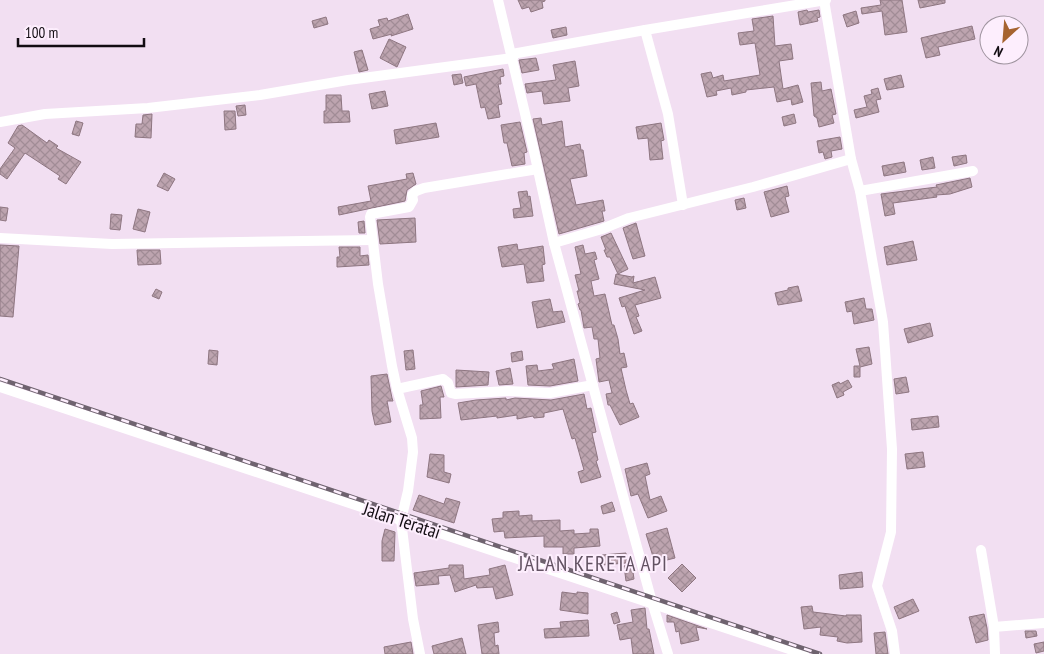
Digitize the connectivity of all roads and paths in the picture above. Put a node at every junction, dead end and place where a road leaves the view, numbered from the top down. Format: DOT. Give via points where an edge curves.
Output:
graph roads {
  1 [pos="498,0"];
  2 [pos="825,0"];
  3 [pos="645,30"];
  4 [pos="512,56"];
  5 [pos="0,122"];
  6 [pos="851,159"];
  7 [pos="538,168"];
  8 [pos="973,171"];
  9 [pos="860,191"];
  10 [pos="683,205"];
  11 [pos="0,238"];
  12 [pos="372,240"];
  13 [pos="554,243"];
  14 [pos="593,385"];
  15 [pos="0,387"];
  16 [pos="396,389"];
  17 [pos="401,520"];
  18 [pos="981,550"];
  19 [pos="652,602"];
  20 [pos="1044,623"];
  21 [pos="994,628"];
  22 [pos="420,654"];
  23 [pos="668,654"];
  24 [pos="804,654"];
  25 [pos="895,654"];
  26 [pos="995,654"];
  1 -- 4 [label="street"];
  2 -- 3 [label="street"];
  2 -- 6 [label="street"];
  3 -- 4 [label="street"];
  3 -- 10 [label="street" via="668,114"];
  4 -- 5 [label="street" via="260,95 148,108 45,114"];
  4 -- 7 [label="street"];
  6 -- 9 [label="street"];
  6 -- 10 [label="street"];
  7 -- 12 [label="street" via="416,191 409,207 371,214"];
  7 -- 13 [label="street"];
  8 -- 9 [label="street"];
  9 -- 25 [label="street" via="883,322 892,449 891,532 877,586 892,631"];
  10 -- 13 [label="street" via="629,218"];
  11 -- 12 [label="street" via="112,244"];
  12 -- 16 [label="street"];
  13 -- 14 [label="street"];
  14 -- 16 [label="street" via="550,392 508,390 455,394 443,379"];
  14 -- 19 [label="street"];
  15 -- 17 [label="street, Jalan Teratai"];
  16 -- 17 [label="street" via="410,432 412,452"];
  17 -- 19 [label="street, Jalan Teratai"];
  17 -- 22 [label="street"];
  18 -- 21 [label="street"];
  19 -- 23 [label="street"];
  19 -- 24 [label="street, Jalan Teratai"];
  20 -- 21 [label="street"];
  21 -- 26 [label="street"];
}
